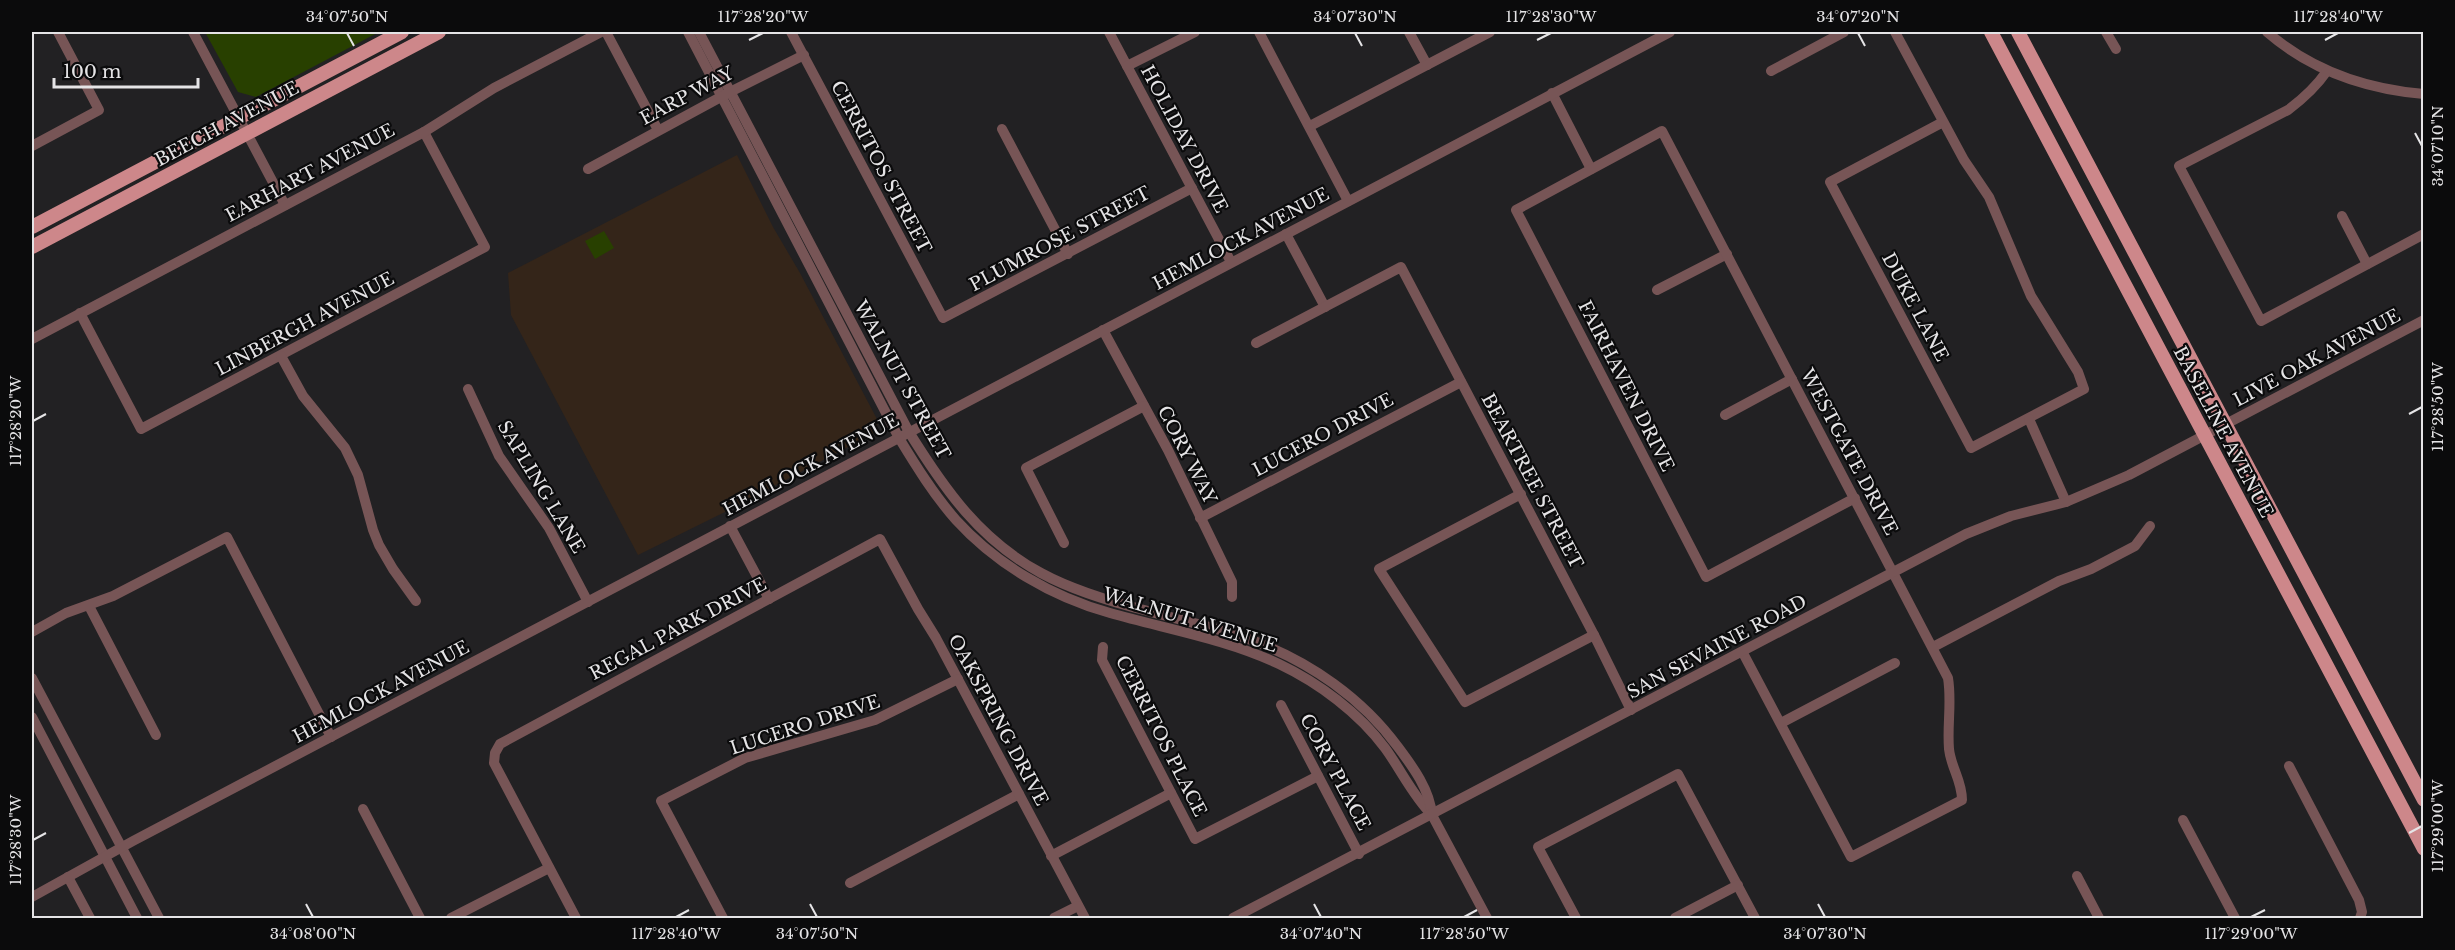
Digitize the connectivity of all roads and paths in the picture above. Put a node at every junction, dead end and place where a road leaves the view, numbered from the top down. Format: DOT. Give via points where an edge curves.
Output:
graph roads {
  1 [pos="58,32"];
  2 [pos="194,32"];
  3 [pos="402,32"];
  4 [pos="440,32"];
  5 [pos="604,32"];
  6 [pos="688,32"];
  7 [pos="699,32"];
  8 [pos="791,32"];
  9 [pos="1109,32"];
  10 [pos="1195,32"];
  11 [pos="1259,32"];
  12 [pos="1409,32"];
  13 [pos="1490,32"];
  14 [pos="1670,32"];
  15 [pos="1845,32"];
  16 [pos="1895,32"];
  17 [pos="1991,32"];
  18 [pos="2018,32"];
  19 [pos="2106,32"];
  20 [pos="2267,32"];
  21 [pos="1832,34"];
  22 [pos="2116,49"];
  23 [pos="804,55"];
  24 [pos="1427,65"];
  25 [pos="1127,66"];
  26 [pos="1771,70"];
  27 [pos="2327,71"];
  28 [pos="1552,93"];
  29 [pos="726,94"];
  30 [pos="2424,94"];
  31 [pos="239,117"];
  32 [pos="1943,122"];
  33 [pos="1310,126"];
  34 [pos="1002,129"];
  35 [pos="658,130"];
  36 [pos="424,132"];
  37 [pos="248,133"];
  38 [pos="32,146"];
  39 [pos="588,169"];
  40 [pos="1591,169"];
  41 [pos="1192,188"];
  42 [pos="1348,201"];
  43 [pos="285,205"];
  44 [pos="2342,216"];
  45 [pos="32,227"];
  46 [pos="1286,234"];
  47 [pos="2424,234"];
  48 [pos="32,247"];
  49 [pos="1068,254"];
  50 [pos="1726,254"];
  51 [pos="1231,262"];
  52 [pos="2367,264"];
  53 [pos="1657,290"];
  54 [pos="1325,307"];
  55 [pos="80,313"];
  56 [pos="943,318"];
  57 [pos="2424,320"];
  58 [pos="1103,330"];
  59 [pos="32,339"];
  60 [pos="1256,343"];
  61 [pos="281,356"];
  62 [pos="1792,379"];
  63 [pos="1461,382"];
  64 [pos="468,389"];
  65 [pos="1144,406"];
  66 [pos="1725,415"];
  67 [pos="2029,419"];
  68 [pos="2225,424"];
  69 [pos="909,432"];
  70 [pos="2205,435"];
  71 [pos="899,438"];
  72 [pos="1521,495"];
  73 [pos="1855,498"];
  74 [pos="2066,502"];
  75 [pos="1200,518"];
  76 [pos="730,526"];
  77 [pos="2150,526"];
  78 [pos="880,540"];
  79 [pos="1064,543"];
  80 [pos="1893,572"];
  81 [pos="1232,597"];
  82 [pos="769,599"];
  83 [pos="416,601"];
  84 [pos="588,602"];
  85 [pos="89,606"];
  86 [pos="32,632"];
  87 [pos="1594,635"];
  88 [pos="1103,647"];
  89 [pos="1933,647"];
  90 [pos="1743,652"];
  91 [pos="1895,663"];
  92 [pos="32,678"];
  93 [pos="958,679"];
  94 [pos="1281,705"];
  95 [pos="1631,710"];
  96 [pos="32,717"];
  97 [pos="1781,723"];
  98 [pos="156,735"];
  99 [pos="331,737"];
  100 [pos="2289,766"];
  101 [pos="1318,776"];
  102 [pos="1171,793"];
  103 [pos="1018,794"];
  104 [pos="2424,800"];
  105 [pos="363,809"];
  106 [pos="1432,815"];
  107 [pos="2183,820"];
  108 [pos="120,848"];
  109 [pos="2424,849"];
  110 [pos="1359,854"];
  111 [pos="1052,856"];
  112 [pos="104,857"];
  113 [pos="549,868"];
  114 [pos="2077,876"];
  115 [pos="68,877"];
  116 [pos="850,883"];
  117 [pos="1738,885"];
  118 [pos="32,897"];
  119 [pos="1078,906"];
  120 [pos="2361,917"];
  121 [pos="90,918"];
  122 [pos="137,918"];
  123 [pos="159,918"];
  124 [pos="420,918"];
  125 [pos="451,918"];
  126 [pos="576,918"];
  127 [pos="723,918"];
  128 [pos="1054,918"];
  129 [pos="1085,918"];
  130 [pos="1233,918"];
  131 [pos="1487,918"];
  132 [pos="1576,918"];
  133 [pos="1674,918"];
  134 [pos="1755,918"];
  135 [pos="2099,918"];
  136 [pos="2235,918"];
  1 -- 38 [label="street" via="99,110"];
  2 -- 31 [label="street"];
  3 -- 31 [label="main road, BEECH AVENUE"];
  4 -- 37 [label="main road, BEECH AVENUE"];
  5 -- 35 [label="street"];
  5 -- 36 [label="street, EARHART AVENUE" via="494,88"];
  6 -- 29 [label="street, WALNUT STREET"];
  7 -- 29 [label="street, WALNUT STREET"];
  8 -- 23 [label="street, CERRITOS STREET"];
  9 -- 25 [label="street, HOLIDAY DRIVE"];
  10 -- 25 [label="street"];
  11 -- 33 [label="street"];
  12 -- 24 [label="street"];
  13 -- 24 [label="street"];
  14 -- 28 [label="street, HEMLOCK AVENUE"];
  15 -- 21 [label="street"];
  16 -- 32 [label="street"];
  17 -- 70 [label="main road, BASELINE AVENUE"];
  18 -- 68 [label="main road, BASELINE AVENUE"];
  19 -- 22 [label="street"];
  20 -- 27 [label="street"];
  21 -- 26 [label="street"];
  23 -- 29 [label="street, EARP WAY"];
  23 -- 56 [label="street, CERRITOS STREET"];
  24 -- 33 [label="street"];
  25 -- 41 [label="street, HOLIDAY DRIVE"];
  27 -- 30 [label="street" via="2396,92"];
  27 -- 52 [label="street" via="2312,91 2288,110 2179,166 2261,321"];
  28 -- 40 [label="street"];
  28 -- 42 [label="street, HEMLOCK AVENUE"];
  29 -- 35 [label="street, EARP WAY"];
  29 -- 69 [label="street, WALNUT STREET"];
  29 -- 71 [label="street, WALNUT STREET"];
  31 -- 37 [label="street"];
  31 -- 45 [label="main road, BEECH AVENUE"];
  32 -- 67 [label="street" via="1989,197 2018,270 2084,389"];
  32 -- 67 [label="street, DUKE LANE" via="1830,182 1971,448"];
  33 -- 42 [label="street"];
  34 -- 49 [label="street"];
  35 -- 39 [label="street, EARP WAY"];
  36 -- 43 [label="street, EARHART AVENUE"];
  36 -- 61 [label="street, LINBERGH AVENUE" via="485,247"];
  37 -- 43 [label="street"];
  37 -- 48 [label="main road, BEECH AVENUE"];
  40 -- 50 [label="street, WESTGATE DRIVE" via="1662,131"];
  40 -- 73 [label="street, FAIRHAVEN DRIVE" via="1516,210 1706,577"];
  41 -- 49 [label="street, PLUMROSE STREET"];
  41 -- 51 [label="street, HOLIDAY DRIVE"];
  42 -- 46 [label="street, HEMLOCK AVENUE"];
  43 -- 55 [label="street, EARHART AVENUE"];
  44 -- 52 [label="street"];
  46 -- 51 [label="street, HEMLOCK AVENUE"];
  46 -- 54 [label="street"];
  47 -- 52 [label="street"];
  49 -- 56 [label="street, PLUMROSE STREET"];
  50 -- 53 [label="street"];
  50 -- 62 [label="street, WESTGATE DRIVE"];
  51 -- 58 [label="street, HEMLOCK AVENUE"];
  54 -- 60 [label="street"];
  54 -- 63 [label="street, BEARTREE STREET" via="1401,267"];
  55 -- 59 [label="street, EARHART AVENUE"];
  55 -- 61 [label="street, LINBERGH AVENUE" via="141,429"];
  57 -- 68 [label="street, LIVE OAK AVENUE"];
  58 -- 65 [label="street, CORY WAY"];
  58 -- 69 [label="street, HEMLOCK AVENUE"];
  61 -- 83 [label="street" via="303,396 345,448 358,475 379,545"];
  62 -- 66 [label="street"];
  62 -- 73 [label="street, WESTGATE DRIVE"];
  63 -- 72 [label="street, BEARTREE STREET"];
  63 -- 75 [label="street, LUCERO DRIVE"];
  64 -- 84 [label="street, SAPLING LANE" via="499,456 549,528"];
  65 -- 75 [label="street, CORY WAY"];
  65 -- 79 [label="street" via="1026,468"];
  67 -- 74 [label="street"];
  68 -- 70 [label="street, SAN SEVAINE ROAD"];
  68 -- 104 [label="main road, BASELINE AVENUE"];
  69 -- 71 [label="street, HEMLOCK AVENUE"];
  69 -- 106 [label="street, WALNUT STREET" via="940,482 974,521 1041,573 1089,594 1253,640 1328,679 1388,732 1431,800"];
  70 -- 74 [label="street, SAN SEVAINE ROAD" via="2129,475"];
  70 -- 109 [label="main road, BASELINE AVENUE"];
  71 -- 76 [label="street, HEMLOCK AVENUE"];
  71 -- 106 [label="street, WALNUT AVENUE" via="956,520 995,556 1050,591 1076,602 1247,651 1298,674 1338,700 1363,723"];
  72 -- 87 [label="street, BEARTREE STREET"];
  72 -- 87 [label="street" via="1379,569 1465,702"];
  73 -- 80 [label="street, WESTGATE DRIVE"];
  74 -- 80 [label="street, SAN SEVAINE ROAD" via="2011,516 1966,534"];
  75 -- 81 [label="street, CORY WAY" via="1232,582"];
  76 -- 82 [label="street"];
  76 -- 84 [label="street, HEMLOCK AVENUE"];
  77 -- 89 [label="street" via="2136,546"];
  78 -- 82 [label="street, REGAL PARK DRIVE"];
  78 -- 93 [label="street, OAKSPRING DRIVE"];
  80 -- 89 [label="street, WESTGATE DRIVE"];
  80 -- 90 [label="street, SAN SEVAINE ROAD"];
  82 -- 113 [label="street, REGAL PARK DRIVE" via="500,744 494,763"];
  84 -- 99 [label="street, HEMLOCK AVENUE"];
  85 -- 86 [label="street" via="66,613"];
  85 -- 98 [label="street"];
  85 -- 99 [label="street" via="227,537"];
  87 -- 95 [label="street, BEARTREE STREET"];
  88 -- 102 [label="street, CERRITOS PLACE" via="1102,660"];
  89 -- 97 [label="street, WESTGATE DRIVE" via="1948,678 1949,751 1962,786 1962,800 1851,857"];
  90 -- 95 [label="street, SAN SEVAINE ROAD"];
  90 -- 97 [label="street"];
  91 -- 97 [label="street"];
  92 -- 108 [label="street"];
  93 -- 103 [label="street, OAKSPRING DRIVE"];
  93 -- 127 [label="street, LUCERO DRIVE" via="875,720 745,758 661,801"];
  94 -- 101 [label="street, CORY PLACE"];
  95 -- 106 [label="street, SAN SEVAINE ROAD"];
  96 -- 112 [label="street"];
  99 -- 108 [label="street, HEMLOCK AVENUE"];
  100 -- 120 [label="street" via="2360,900"];
  101 -- 102 [label="street, CERRITOS PLACE" via="1195,839"];
  101 -- 110 [label="street, CORY PLACE"];
  102 -- 111 [label="street"];
  103 -- 111 [label="street, OAKSPRING DRIVE"];
  103 -- 116 [label="street"];
  105 -- 124 [label="street"];
  106 -- 110 [label="street, SAN SEVAINE ROAD"];
  106 -- 131 [label="street, WALNUT AVENUE"];
  107 -- 136 [label="street"];
  108 -- 112 [label="street, HEMLOCK AVENUE"];
  108 -- 123 [label="street"];
  110 -- 130 [label="street, SAN SEVAINE ROAD"];
  111 -- 119 [label="street, OAKSPRING DRIVE"];
  112 -- 115 [label="street, HEMLOCK AVENUE"];
  112 -- 122 [label="street"];
  113 -- 125 [label="street"];
  113 -- 126 [label="street"];
  114 -- 135 [label="street"];
  115 -- 118 [label="street, HEMLOCK AVENUE"];
  115 -- 121 [label="street"];
  117 -- 132 [label="street" via="1678,774 1538,847"];
  117 -- 133 [label="street"];
  117 -- 134 [label="street"];
  119 -- 128 [label="street"];
  119 -- 129 [label="street, OAKSPRING DRIVE"];
}
